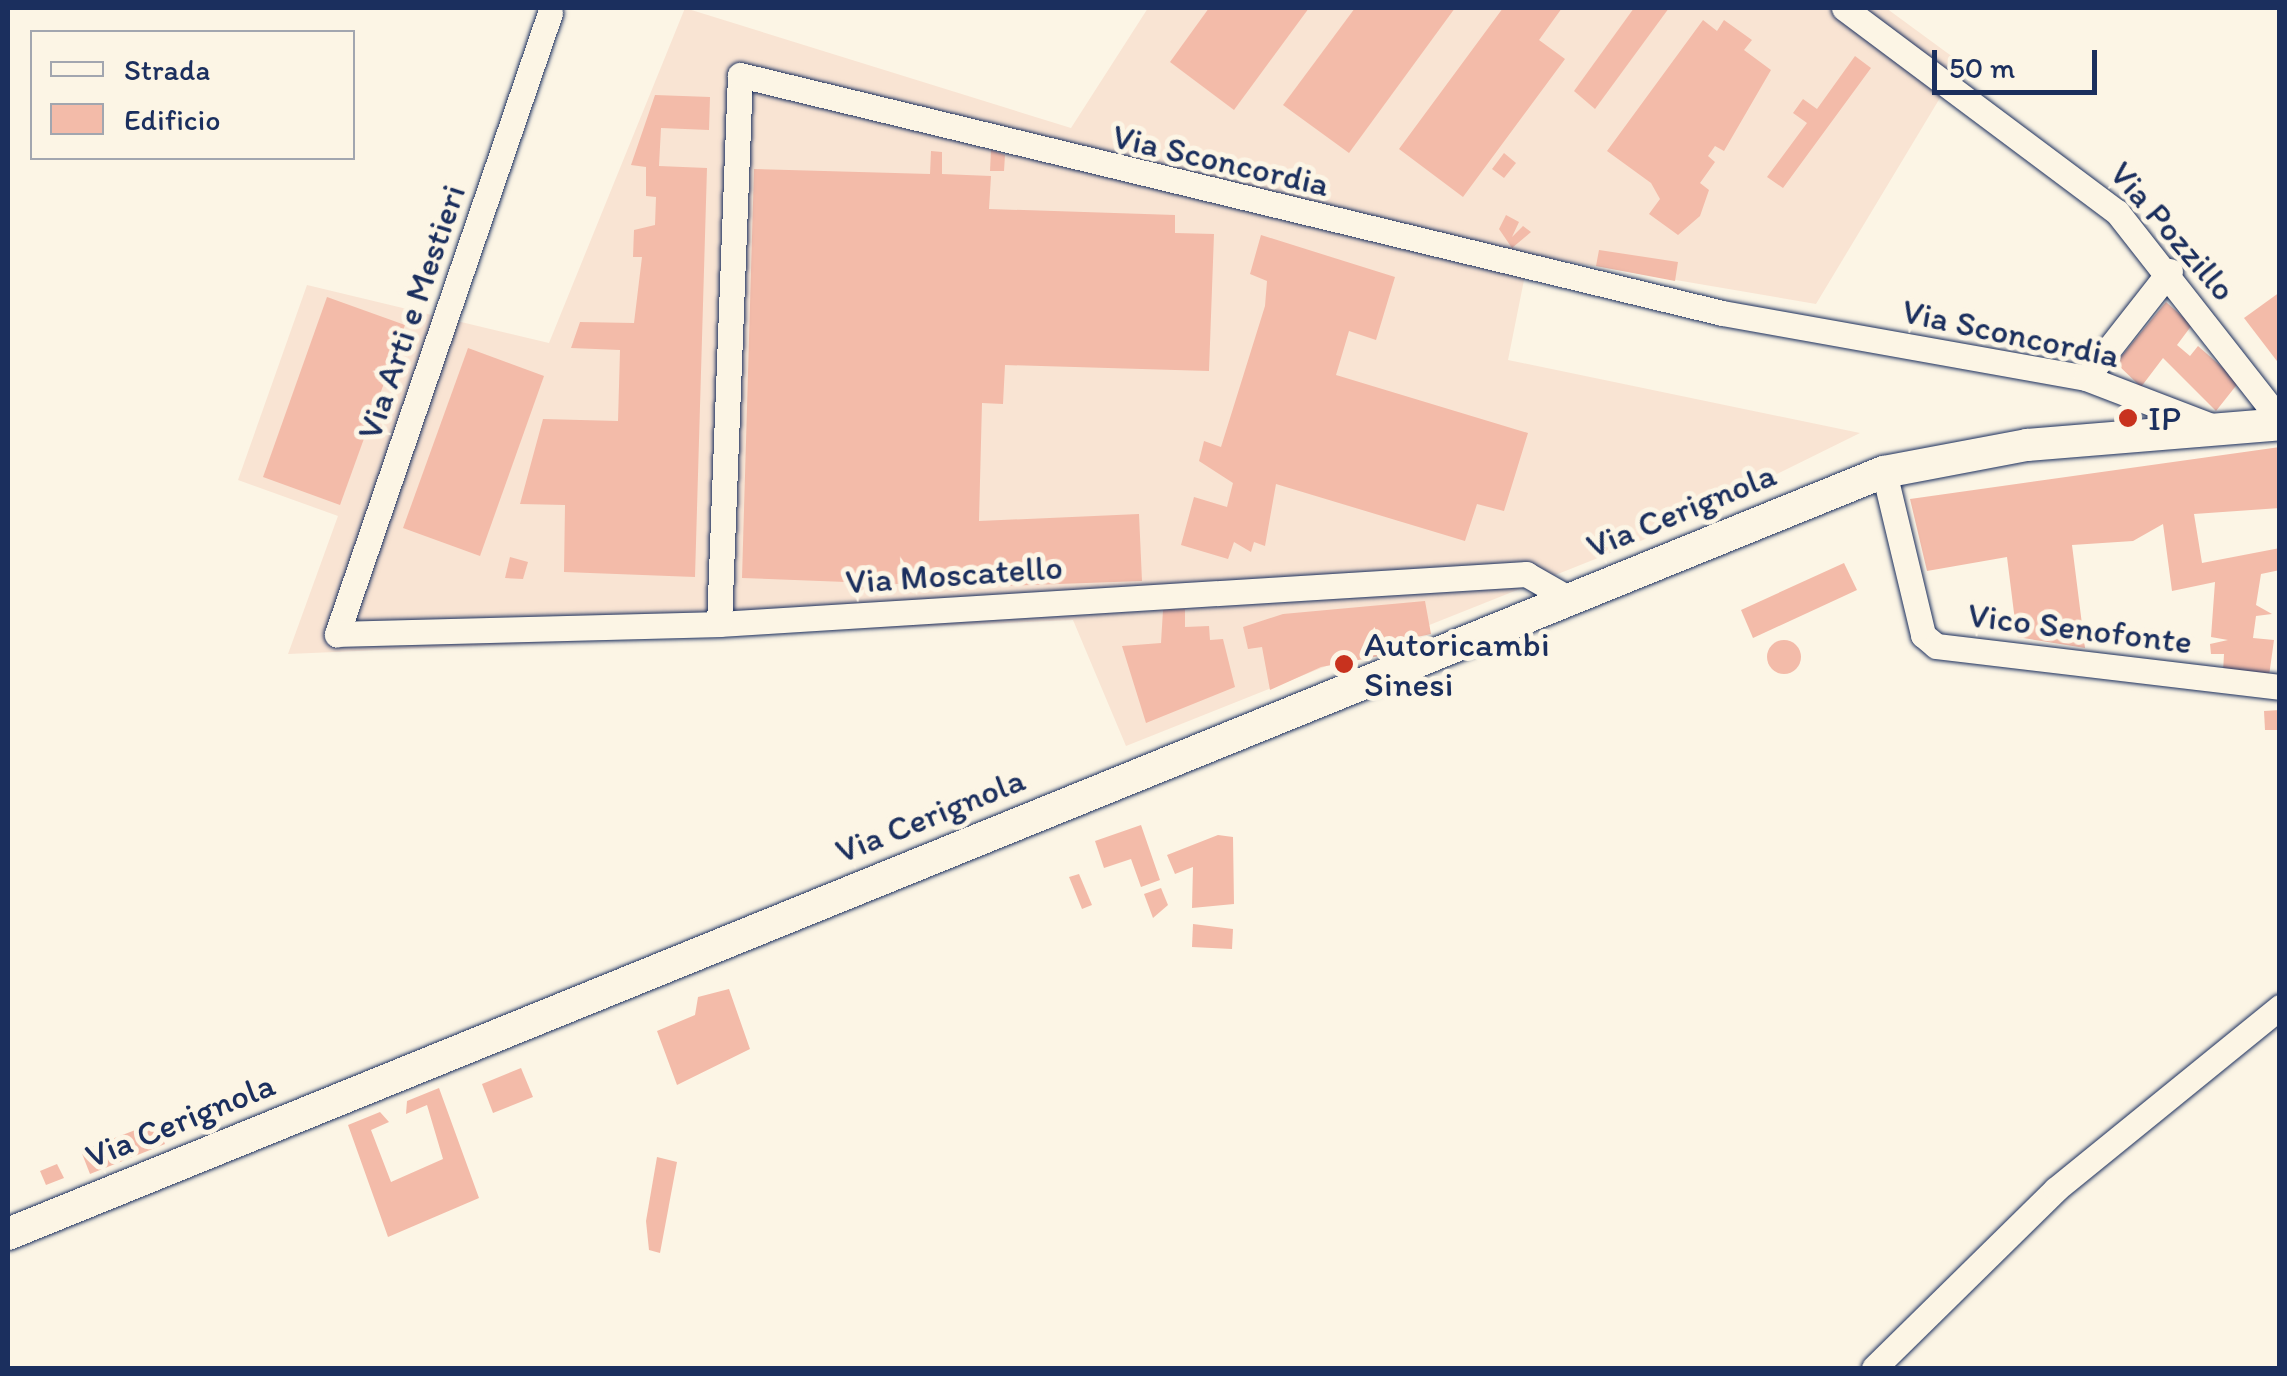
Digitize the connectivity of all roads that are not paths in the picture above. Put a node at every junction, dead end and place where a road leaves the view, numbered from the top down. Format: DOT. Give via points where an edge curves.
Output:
graph roads {
  1 [pos="1844,8"];
  2 [pos="550,13"];
  3 [pos="2170,271"];
  4 [pos="2086,378"];
  5 [pos="2280,422"];
  6 [pos="2221,430"];
  7 [pos="1884,472"];
  8 [pos="1568,598"];
  9 [pos="718,624"];
  10 [pos="338,634"];
  11 [pos="2280,687"];
  12 [pos="2280,1007"];
  13 [pos="8,1234"];
  14 [pos="1874,1368"];
  1 -- 3 [label="street, Via Pozzillo" via="2072,171"];
  2 -- 10 [label="street, Via Arti e Mestieri"];
  3 -- 4 [label="street"];
  3 -- 5 [label="street, Via Pozzillo"];
  4 -- 6 [label="street, Via Sconcordia"];
  4 -- 9 [label="street, Via Sconcordia" via="1722,312 740,75"];
  5 -- 6 [label="street, Via Cerignola"];
  6 -- 7 [label="street, Via Cerignola" via="2027,444"];
  7 -- 8 [label="street, Via Cerignola"];
  7 -- 11 [label="street, Vico Senofonte" via="1923,635 1936,646"];
  8 -- 9 [label="street, Via Moscatello" via="1526,574"];
  8 -- 13 [label="street, Via Cerignola"];
  9 -- 10 [label="street, Via Moscatello"];
  12 -- 14 [label="street" via="2056,1188"];
}
